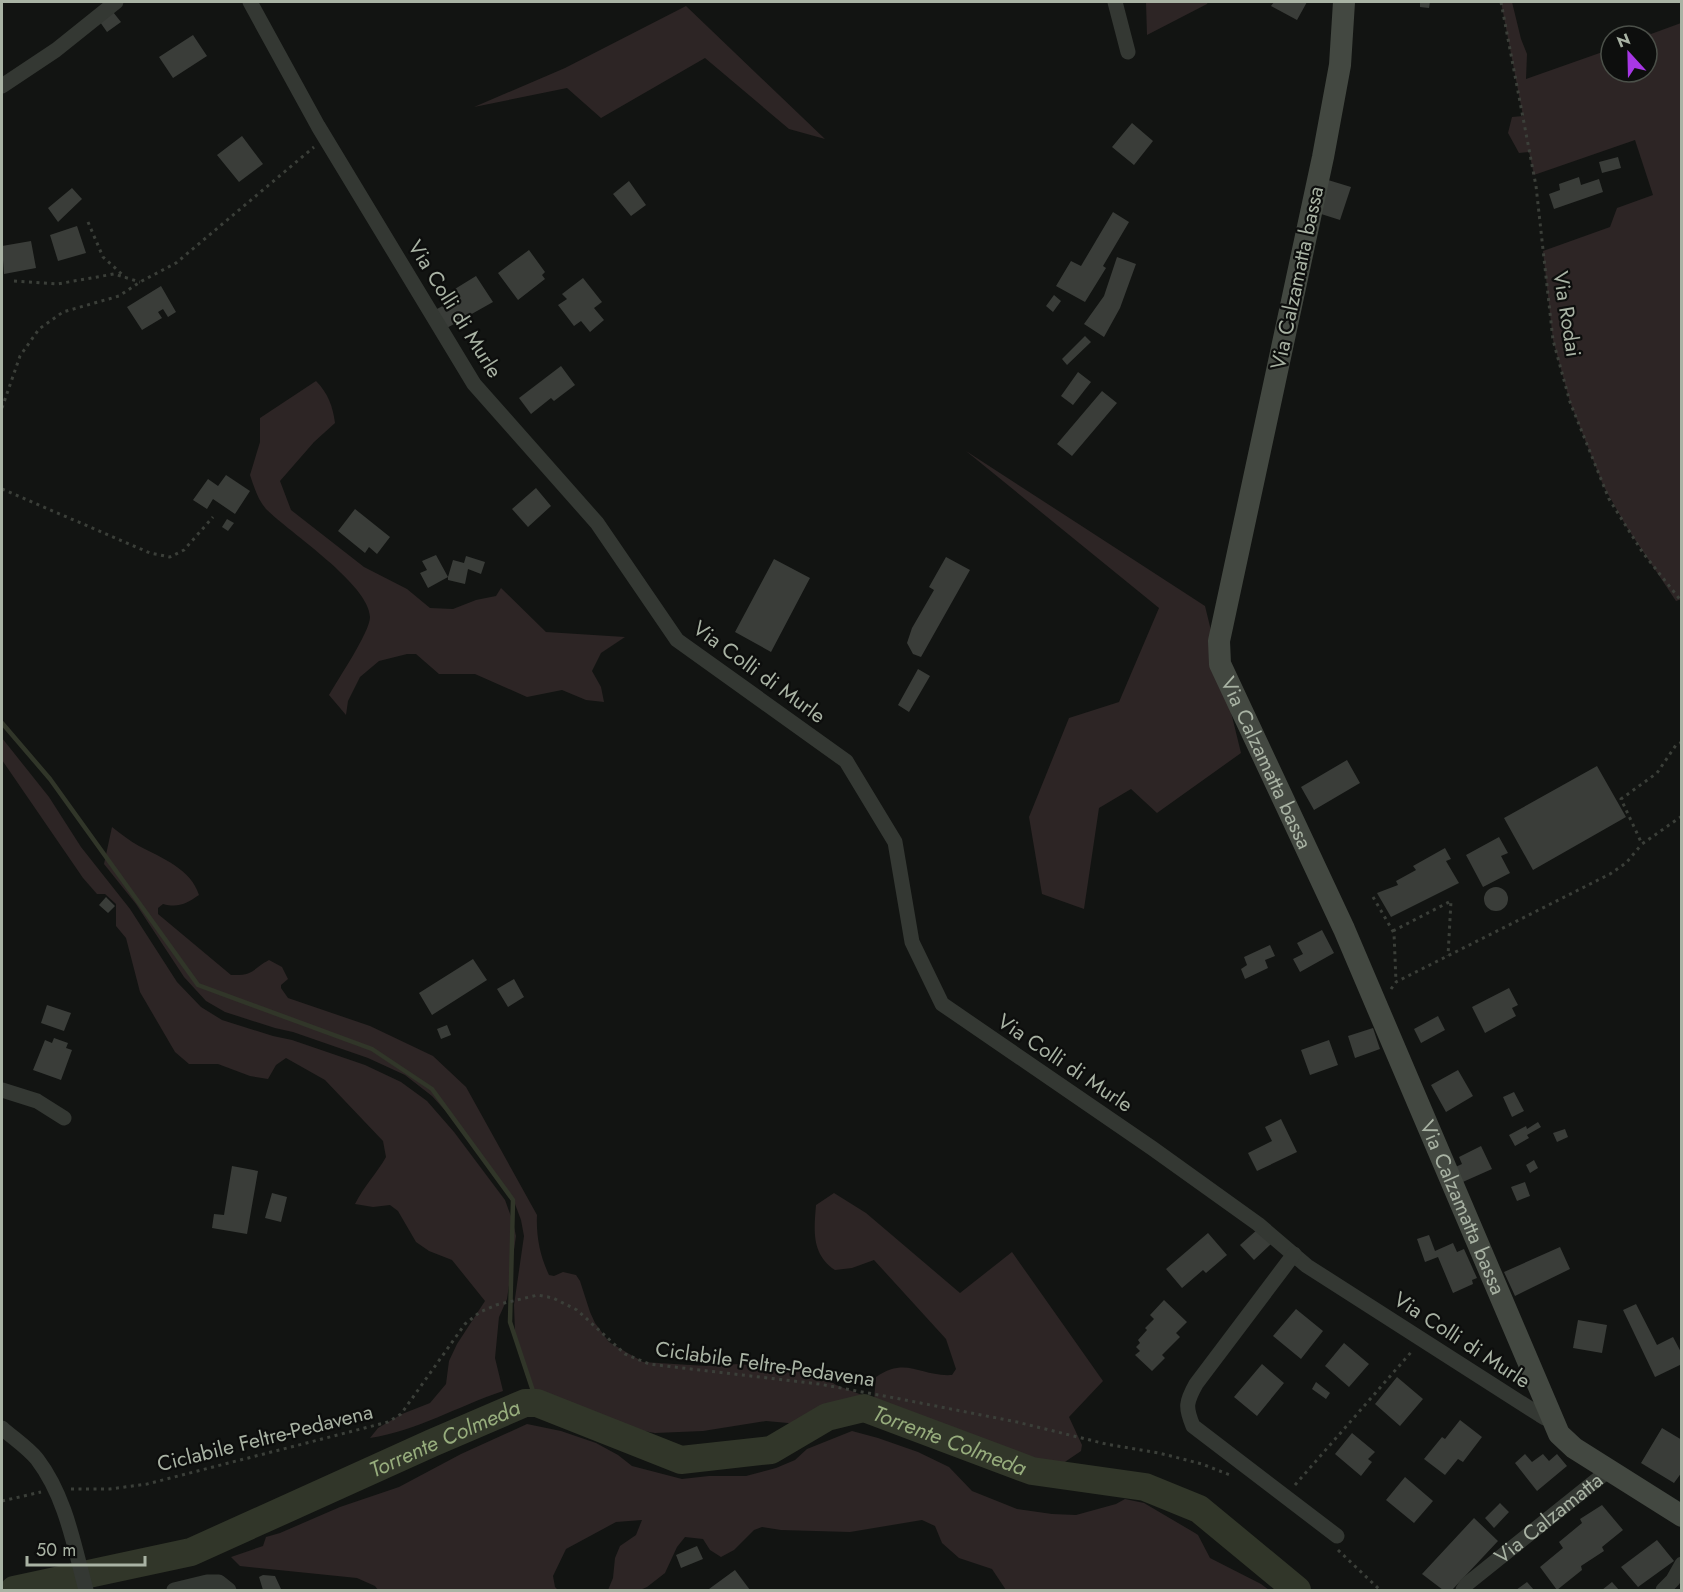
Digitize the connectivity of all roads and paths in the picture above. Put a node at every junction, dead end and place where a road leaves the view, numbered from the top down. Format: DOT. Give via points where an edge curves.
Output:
graph roads {
  1 [pos="116,2"];
  2 [pos="250,2"];
  3 [pos="1115,2"];
  4 [pos="1344,2"];
  5 [pos="1501,2"];
  6 [pos="1128,52"];
  7 [pos="2,86"];
  8 [pos="325,137"];
  9 [pos="88,222"];
  10 [pos="126,278"];
  11 [pos="14,281"];
  12 [pos="140,282"];
  13 [pos="2,408"];
  14 [pos="2,489"];
  15 [pos="213,517"];
  16 [pos="1682,602"];
  17 [pos="1682,742"];
  18 [pos="1682,816"];
  19 [pos="1642,844"];
  20 [pos="1372,897"];
  21 [pos="1393,931"];
  22 [pos="1448,956"];
  23 [pos="1396,982"];
  24 [pos="1377,1007"];
  25 [pos="2,1090"];
  26 [pos="64,1118"];
  27 [pos="1294,1254"];
  28 [pos="1423,1339"];
  29 [pos="1550,1418"];
  30 [pos="2,1428"];
  31 [pos="1609,1470"];
  32 [pos="1238,1479"];
  33 [pos="55,1489"];
  34 [pos="1286,1496"];
  35 [pos="2,1502"];
  36 [pos="1682,1516"];
  37 [pos="1336,1542"];
  38 [pos="1682,1564"];
  39 [pos="1668,1585"];
  40 [pos="86,1590"];
  41 [pos="174,1590"];
  42 [pos="229,1590"];
  43 [pos="1380,1590"];
  44 [pos="1463,1590"];
  1 -- 7 [label="street" via="56,50"];
  2 -- 8 [label="street, Via Colli di Murle"];
  3 -- 6 [label="street"];
  4 -- 24 [label="street, Via Calzamatta bassa" via="1340,65 1323,157 1219,641 1220,664"];
  5 -- 16 [label="path, Via Rodai" via="1536,186 1553,340 1570,402 1609,499 1643,553"];
  8 -- 12 [label="path" via="177,263"];
  8 -- 27 [label="street, Via Colli di Murle" via="474,384 597,523 678,640 846,761 895,842 912,942 942,1004 1161,1155"];
  9 -- 10 [label="path" via="102,258"];
  10 -- 11 [label="path" via="114,274 57,285"];
  10 -- 12 [label="path"];
  12 -- 13 [label="path" via="119,296 63,312 39,329 20,356"];
  14 -- 15 [label="path" via="150,553 170,556 184,550"];
  17 -- 19 [label="path" via="1657,772 1621,799"];
  18 -- 19 [label="path"];
  19 -- 22 [label="path" via="1610,874"];
  20 -- 21 [label="path"];
  21 -- 22 [label="path" via="1451,901"];
  21 -- 23 [label="path"];
  22 -- 23 [label="path"];
  23 -- 24 [label="path"];
  24 -- 29 [label="street, Via Calzamatta bassa"];
  25 -- 26 [label="street" via="37,1101"];
  27 -- 28 [label="street, Via Colli di Murle"];
  27 -- 34 [label="street" via="1196,1384 1186,1410 1193,1426"];
  28 -- 29 [label="street, Via Colli di Murle"];
  28 -- 34 [label="path"];
  29 -- 31 [label="street, Via Calzamatta" via="1574,1448"];
  30 -- 33 [label="street" via="36,1459"];
  31 -- 36 [label="street, Via Calzamatta"];
  31 -- 44 [label="street, Via Calzamatta"];
  32 -- 33 [label="path, Ciclabile Feltre-Pedavena" via="1159,1453 906,1400 819,1384 649,1364 625,1354 577,1310 538,1295 496,1305 465,1324 401,1414 388,1422 147,1484"];
  33 -- 35 [label="path, Ciclabile Feltre-Pedavena"];
  33 -- 40 [label="street" via="68,1521"];
  34 -- 37 [label="street"];
  37 -- 43 [label="path"];
  38 -- 39 [label="street"];
  41 -- 42 [label="street" via="219,1582"];
}
